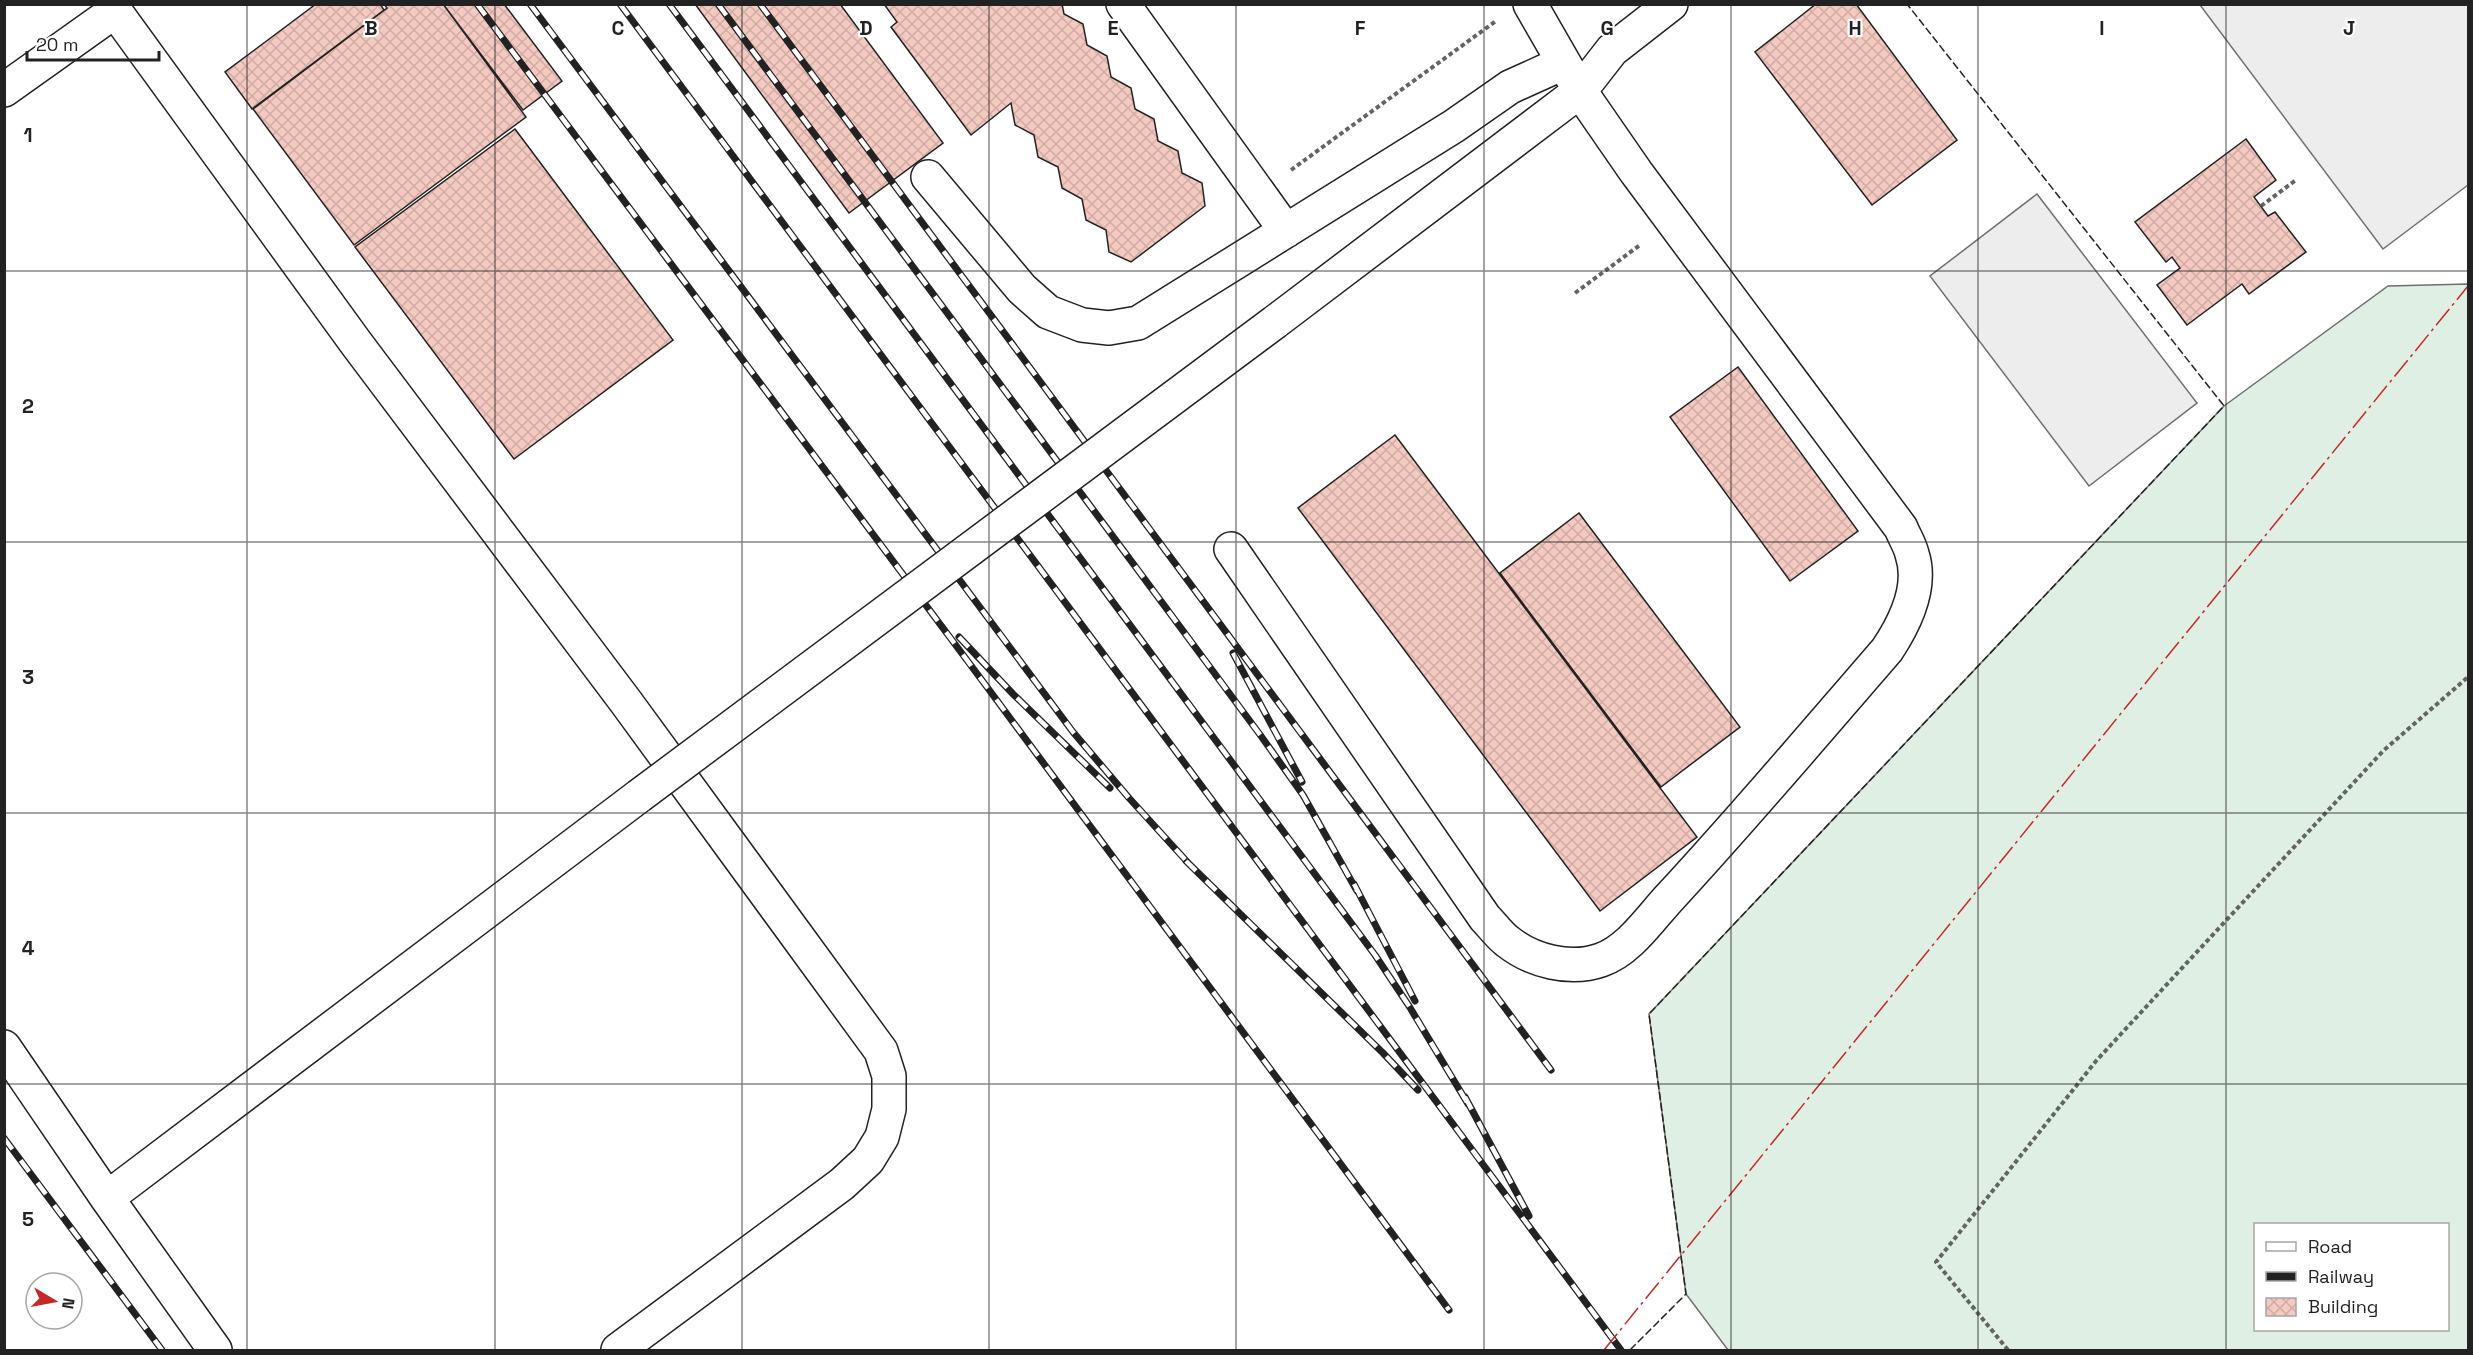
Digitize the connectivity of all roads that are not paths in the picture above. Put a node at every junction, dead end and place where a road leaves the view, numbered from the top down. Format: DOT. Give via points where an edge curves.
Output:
graph roads {
  1 [pos="1123,4"];
  2 [pos="1530,4"];
  3 [pos="1671,4"];
  4 [pos="113,8"];
  5 [pos="1563,63"];
  6 [pos="4,90"];
  7 [pos="1580,91"];
  8 [pos="928,177"];
  9 [pos="1286,231"];
  10 [pos="1231,549"];
  11 [pos="4,1047"];
  12 [pos="107,1198"];
  13 [pos="215,1350"];
  14 [pos="618,1350"];
  1 -- 9 [label="lane"];
  2 -- 5 [label="lane"];
  3 -- 7 [label="lane" via="1612,50"];
  4 -- 6 [label="lane"];
  4 -- 14 [label="lane" via="881,1051 889,1076 889,1109 882,1137 868,1160 842,1184"];
  5 -- 7 [label="lane"];
  5 -- 9 [label="lane" via="1509,87"];
  7 -- 10 [label="lane" via="1901,528 1913,555 1914,582 1903,627 1887,650 1625,946 1602,960 1554,963 1507,941 1485,918"];
  7 -- 12 [label="lane, bridge"];
  8 -- 9 [label="lane" via="1022,289 1048,312 1082,325 1109,328 1138,323"];
  11 -- 12 [label="lane"];
  12 -- 13 [label="lane"];
}
